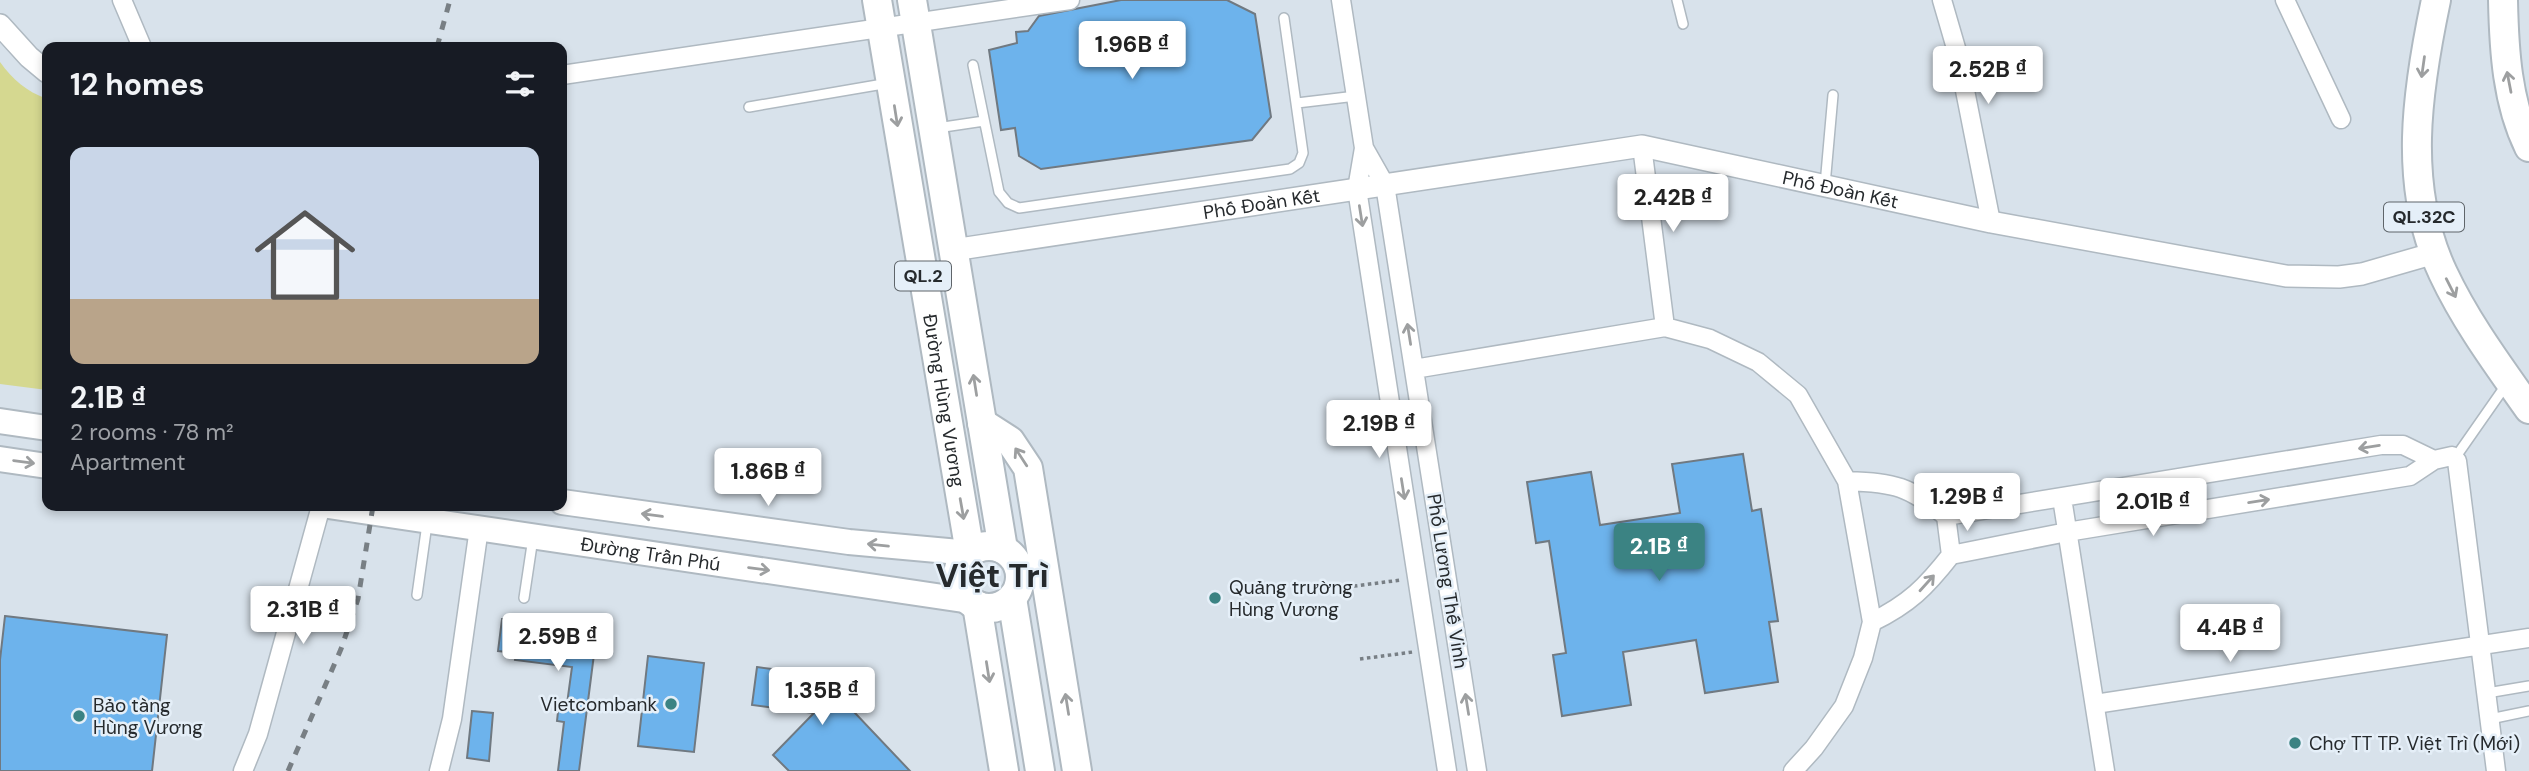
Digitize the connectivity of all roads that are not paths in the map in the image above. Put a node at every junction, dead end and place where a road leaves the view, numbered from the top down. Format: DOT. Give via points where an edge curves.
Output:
graph roads {
  1 [pos="122,0"];
  2 [pos="877,0"];
  3 [pos="1070,0"];
  4 [pos="1341,0"];
  5 [pos="1677,0"];
  6 [pos="1942,0"];
  7 [pos="2285,0"];
  8 [pos="2436,0"];
  9 [pos="2503,0"];
  10 [pos="914,12"];
  11 [pos="1284,18"];
  12 [pos="1683,24"];
  13 [pos="0,25"];
  14 [pos="882,30"];
  15 [pos="140,42"];
  16 [pos="973,65"];
  17 [pos="42,68"];
  18 [pos="567,74"];
  19 [pos="891,83"];
  20 [pos="1833,95"];
  21 [pos="1356,96"];
  22 [pos="1297,103"];
  23 [pos="749,107"];
  24 [pos="2341,119"];
  25 [pos="984,121"];
  26 [pos="934,128"];
  27 [pos="1642,146"];
  28 [pos="2529,147"];
  29 [pos="1364,148"];
  30 [pos="1385,185"];
  31 [pos="1825,185"];
  32 [pos="1357,189"];
  33 [pos="1991,222"];
  34 [pos="953,250"];
  35 [pos="2435,253"];
  36 [pos="1665,327"];
  37 [pos="1415,369"];
  38 [pos="2509,381"];
  39 [pos="2529,409"];
  40 [pos="0,421"];
  41 [pos="982,423"];
  42 [pos="42,427"];
  43 [pos="2455,458"];
  44 [pos="0,459"];
  45 [pos="2434,460"];
  46 [pos="42,465"];
  47 [pos="1847,481"];
  48 [pos="2062,498"];
  49 [pos="567,503"];
  50 [pos="320,511"];
  51 [pos="361,511"];
  52 [pos="1946,516"];
  53 [pos="428,521"];
  54 [pos="479,528"];
  55 [pos="2067,532"];
  56 [pos="533,536"];
  57 [pos="1003,549"];
  58 [pos="970,552"];
  59 [pos="1951,555"];
  60 [pos="416,595"];
  61 [pos="524,598"];
  62 [pos="1012,598"];
  63 [pos="974,603"];
  64 [pos="1452,612"];
  65 [pos="1423,616"];
  66 [pos="1872,622"];
  67 [pos="2529,638"];
  68 [pos="2481,645"];
  69 [pos="2529,687"];
  70 [pos="2487,693"];
  71 [pos="2095,704"];
  72 [pos="2529,711"];
  73 [pos="2490,719"];
  74 [pos="243,771"];
  75 [pos="439,771"];
  76 [pos="1004,771"];
  77 [pos="1040,771"];
  78 [pos="1077,771"];
  79 [pos="1447,771"];
  80 [pos="1478,771"];
  81 [pos="1793,771"];
  82 [pos="2105,771"];
  83 [pos="2496,771"];
  1 -- 15 [label="street"];
  2 -- 14 [label="main road, Đường Hùng Vương / QL.2"];
  3 -- 10 [label="street"];
  4 -- 21 [label="street, Phố Lương Thế Vinh"];
  5 -- 12 [label="lane"];
  6 -- 33 [label="street" via="1958,55"];
  7 -- 24 [label="street"];
  8 -- 35 [label="main road, QL.32C, one-way" via="2422,66 2417,178"];
  28 -- 9 [label="main road, one-way" via="2511,89"];
  10 -- 14 [label="street"];
  10 -- 26 [label="main road, Đường Hùng Vương / QL.2"];
  11 -- 22 [label="lane"];
  13 -- 17 [label="street"];
  14 -- 18 [label="street"];
  14 -- 19 [label="main road, Đường Hùng Vương / QL.2"];
  16 -- 25 [label="lane"];
  19 -- 23 [label="lane"];
  19 -- 58 [label="main road, Đường Hùng Vương / QL.2, one-way"];
  20 -- 31 [label="lane"];
  21 -- 22 [label="lane"];
  21 -- 29 [label="street, Phố Lương Thế Vinh"];
  22 -- 25 [label="lane" via="1303,153 1290,169 1019,208 1008,204 999,192"];
  25 -- 26 [label="lane"];
  26 -- 34 [label="main road, Đường Hùng Vương / QL.2"];
  27 -- 30 [label="street, Phố Đoàn Kết"];
  27 -- 31 [label="street, Phố Đoàn Kết"];
  27 -- 36 [label="street"];
  29 -- 30 [label="street, Phố Lương Thế Vinh"];
  29 -- 32 [label="street, Phố Lương Thế Vinh"];
  30 -- 32 [label="street, Phố Đoàn Kết"];
  37 -- 30 [label="street, Phố Lương Thế Vinh, one-way"];
  31 -- 33 [label="street, Phố Đoàn Kết"];
  32 -- 34 [label="street, Phố Đoàn Kết"];
  32 -- 65 [label="street, Phố Lương Thế Vinh, one-way"];
  33 -- 35 [label="street, Phố Đoàn Kết" via="2286,276 2362,274"];
  41 -- 34 [label="main road, Đường Hùng Vương / QL.2, one-way"];
  35 -- 38 [label="main road, QL.32C, one-way" via="2476,334"];
  36 -- 37 [label="street"];
  36 -- 47 [label="street" via="1710,339 1758,362 1798,396"];
  37 -- 64 [label="street, Phố Lương Thế Vinh"];
  38 -- 39 [label="main road, QL.32C"];
  38 -- 43 [label="lane"];
  40 -- 42 [label="main road"];
  41 -- 57 [label="main road, Đường Hùng Vương / QL.2"];
  78 -- 41 [label="main road, one-way" via="1028,468 1010,441"];
  43 -- 45 [label="street"];
  43 -- 68 [label="street"];
  44 -- 46 [label="main road, one-way"];
  45 -- 48 [label="street, one-way" via="2403,445 2381,445"];
  55 -- 45 [label="street, one-way" via="2410,476"];
  47 -- 52 [label="street" via="1889,483 1911,490"];
  47 -- 66 [label="street"];
  48 -- 52 [label="street"];
  48 -- 55 [label="street"];
  58 -- 49 [label="main road, Đường Trần Phú, one-way" via="849,542"];
  50 -- 74 [label="street" via="258,734"];
  51 -- 53 [label="main road, Đường Trần Phú"];
  52 -- 59 [label="street"];
  53 -- 54 [label="main road, Đường Trần Phú"];
  53 -- 60 [label="lane"];
  54 -- 56 [label="main road, Đường Trần Phú"];
  54 -- 75 [label="street" via="452,719"];
  55 -- 59 [label="street"];
  55 -- 71 [label="street"];
  56 -- 61 [label="lane"];
  56 -- 63 [label="main road, Đường Trần Phú, one-way"];
  57 -- 58 [label="main road" via="986,546"];
  57 -- 62 [label="main road, QL.2" via="1014,558 1019,571 1019,586"];
  58 -- 63 [label="main road, QL.2" via="958,577 962,592"];
  66 -- 59 [label="street, one-way" via="1902,607"];
  62 -- 63 [label="main road" via="996,607"];
  62 -- 77 [label="main road, QL.2"];
  63 -- 76 [label="main road, QL.2, one-way"];
  64 -- 65 [label="street"];
  80 -- 64 [label="street, Phố Lương Thế Vinh, one-way"];
  65 -- 79 [label="street, Phố Lương Thế Vinh"];
  66 -- 81 [label="street" via="1844,706"];
  67 -- 68 [label="street"];
  68 -- 70 [label="street"];
  68 -- 71 [label="street"];
  69 -- 70 [label="lane"];
  70 -- 73 [label="street"];
  71 -- 82 [label="street"];
  72 -- 73 [label="lane"];
  73 -- 83 [label="street"];
}
